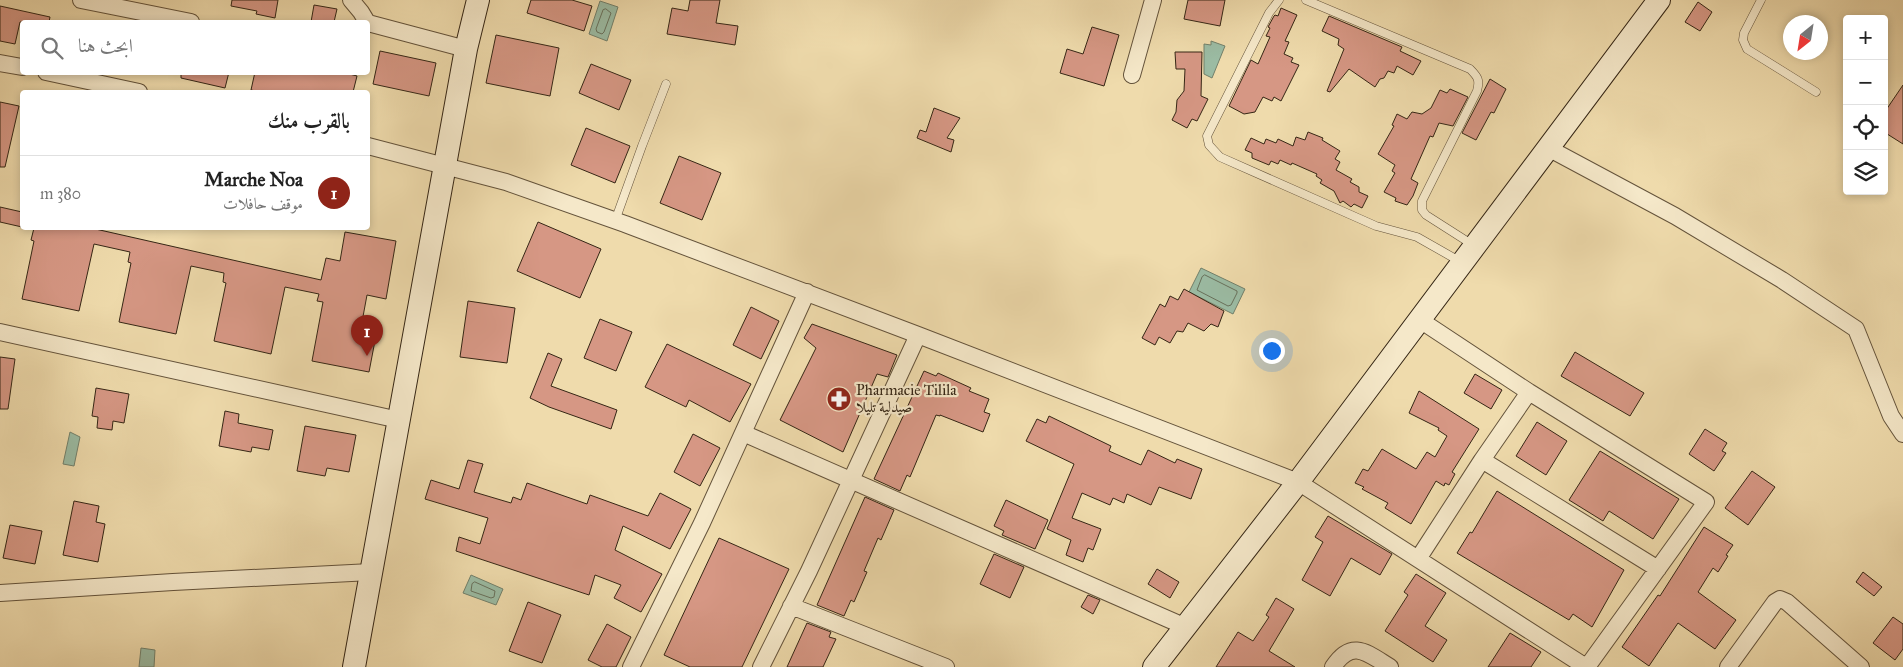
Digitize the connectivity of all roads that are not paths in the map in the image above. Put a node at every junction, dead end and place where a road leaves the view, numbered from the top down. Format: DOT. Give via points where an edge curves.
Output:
graph roads {
  1 [pos="80,0"];
  2 [pos="351,0"];
  3 [pos="478,0"];
  4 [pos="1153,0"];
  5 [pos="1279,0"];
  6 [pos="1306,0"];
  7 [pos="1659,0"];
  8 [pos="1761,0"];
  9 [pos="180,20"];
  10 [pos="365,20"];
  11 [pos="370,24"];
  12 [pos="466,49"];
  13 [pos="0,62"];
  14 [pos="20,67"];
  15 [pos="60,75"];
  16 [pos="1132,75"];
  17 [pos="666,84"];
  18 [pos="130,90"];
  19 [pos="1816,92"];
  20 [pos="370,147"];
  21 [pos="1548,148"];
  22 [pos="445,166"];
  23 [pos="615,221"];
  24 [pos="1468,255"];
  25 [pos="807,292"];
  26 [pos="1420,320"];
  27 [pos="0,332"];
  28 [pos="918,334"];
  29 [pos="1528,392"];
  30 [pos="399,420"];
  31 [pos="743,433"];
  32 [pos="1903,434"];
  33 [pos="1482,460"];
  34 [pos="851,479"];
  35 [pos="1298,482"];
  36 [pos="1418,559"];
  37 [pos="1658,569"];
  38 [pos="371,572"];
  39 [pos="0,593"];
  40 [pos="791,606"];
  41 [pos="1186,627"];
  42 [pos="634,666"];
  43 [pos="354,667"];
  44 [pos="761,667"];
  45 [pos="946,667"];
  46 [pos="1154,667"];
  47 [pos="1333,667"];
  48 [pos="1390,667"];
  49 [pos="1587,667"];
  50 [pos="1728,667"];
  51 [pos="1861,667"];
  1 -- 9 [label="street"];
  2 -- 10 [label="street"];
  3 -- 12 [label="street"];
  4 -- 16 [label="street"];
  5 -- 24 [label="lane" via="1268,13 1208,136 1208,145 1220,156 1376,226"];
  6 -- 24 [label="lane" via="1470,69 1478,76 1477,91 1422,201 1426,216"];
  7 -- 21 [label="street"];
  8 -- 19 [label="lane" via="1744,32 1742,40 1747,49"];
  11 -- 12 [label="street"];
  12 -- 22 [label="street"];
  13 -- 14 [label="street"];
  15 -- 18 [label="street"];
  17 -- 23 [label="lane"];
  20 -- 22 [label="street"];
  21 -- 24 [label="street"];
  21 -- 32 [label="street" via="1675,216 1856,329 1891,416"];
  22 -- 23 [label="street" via="506,182"];
  22 -- 30 [label="street"];
  23 -- 25 [label="street"];
  24 -- 26 [label="street"];
  25 -- 28 [label="street"];
  25 -- 31 [label="street"];
  26 -- 29 [label="street"];
  26 -- 35 [label="street"];
  27 -- 30 [label="street"];
  28 -- 34 [label="street"];
  28 -- 35 [label="street"];
  29 -- 33 [label="street"];
  29 -- 37 [label="street" via="1706,502"];
  30 -- 38 [label="street"];
  31 -- 34 [label="street"];
  31 -- 42 [label="street"];
  33 -- 36 [label="street"];
  33 -- 37 [label="street"];
  34 -- 40 [label="street"];
  34 -- 41 [label="street"];
  35 -- 36 [label="street"];
  35 -- 41 [label="street"];
  36 -- 49 [label="street"];
  37 -- 49 [label="street"];
  38 -- 39 [label="street"];
  38 -- 43 [label="street"];
  40 -- 44 [label="street"];
  40 -- 45 [label="street"];
  41 -- 46 [label="street"];
  47 -- 48 [label="street" via="1350,650 1368,653"];
  50 -- 51 [label="street" via="1780,599"];
}
